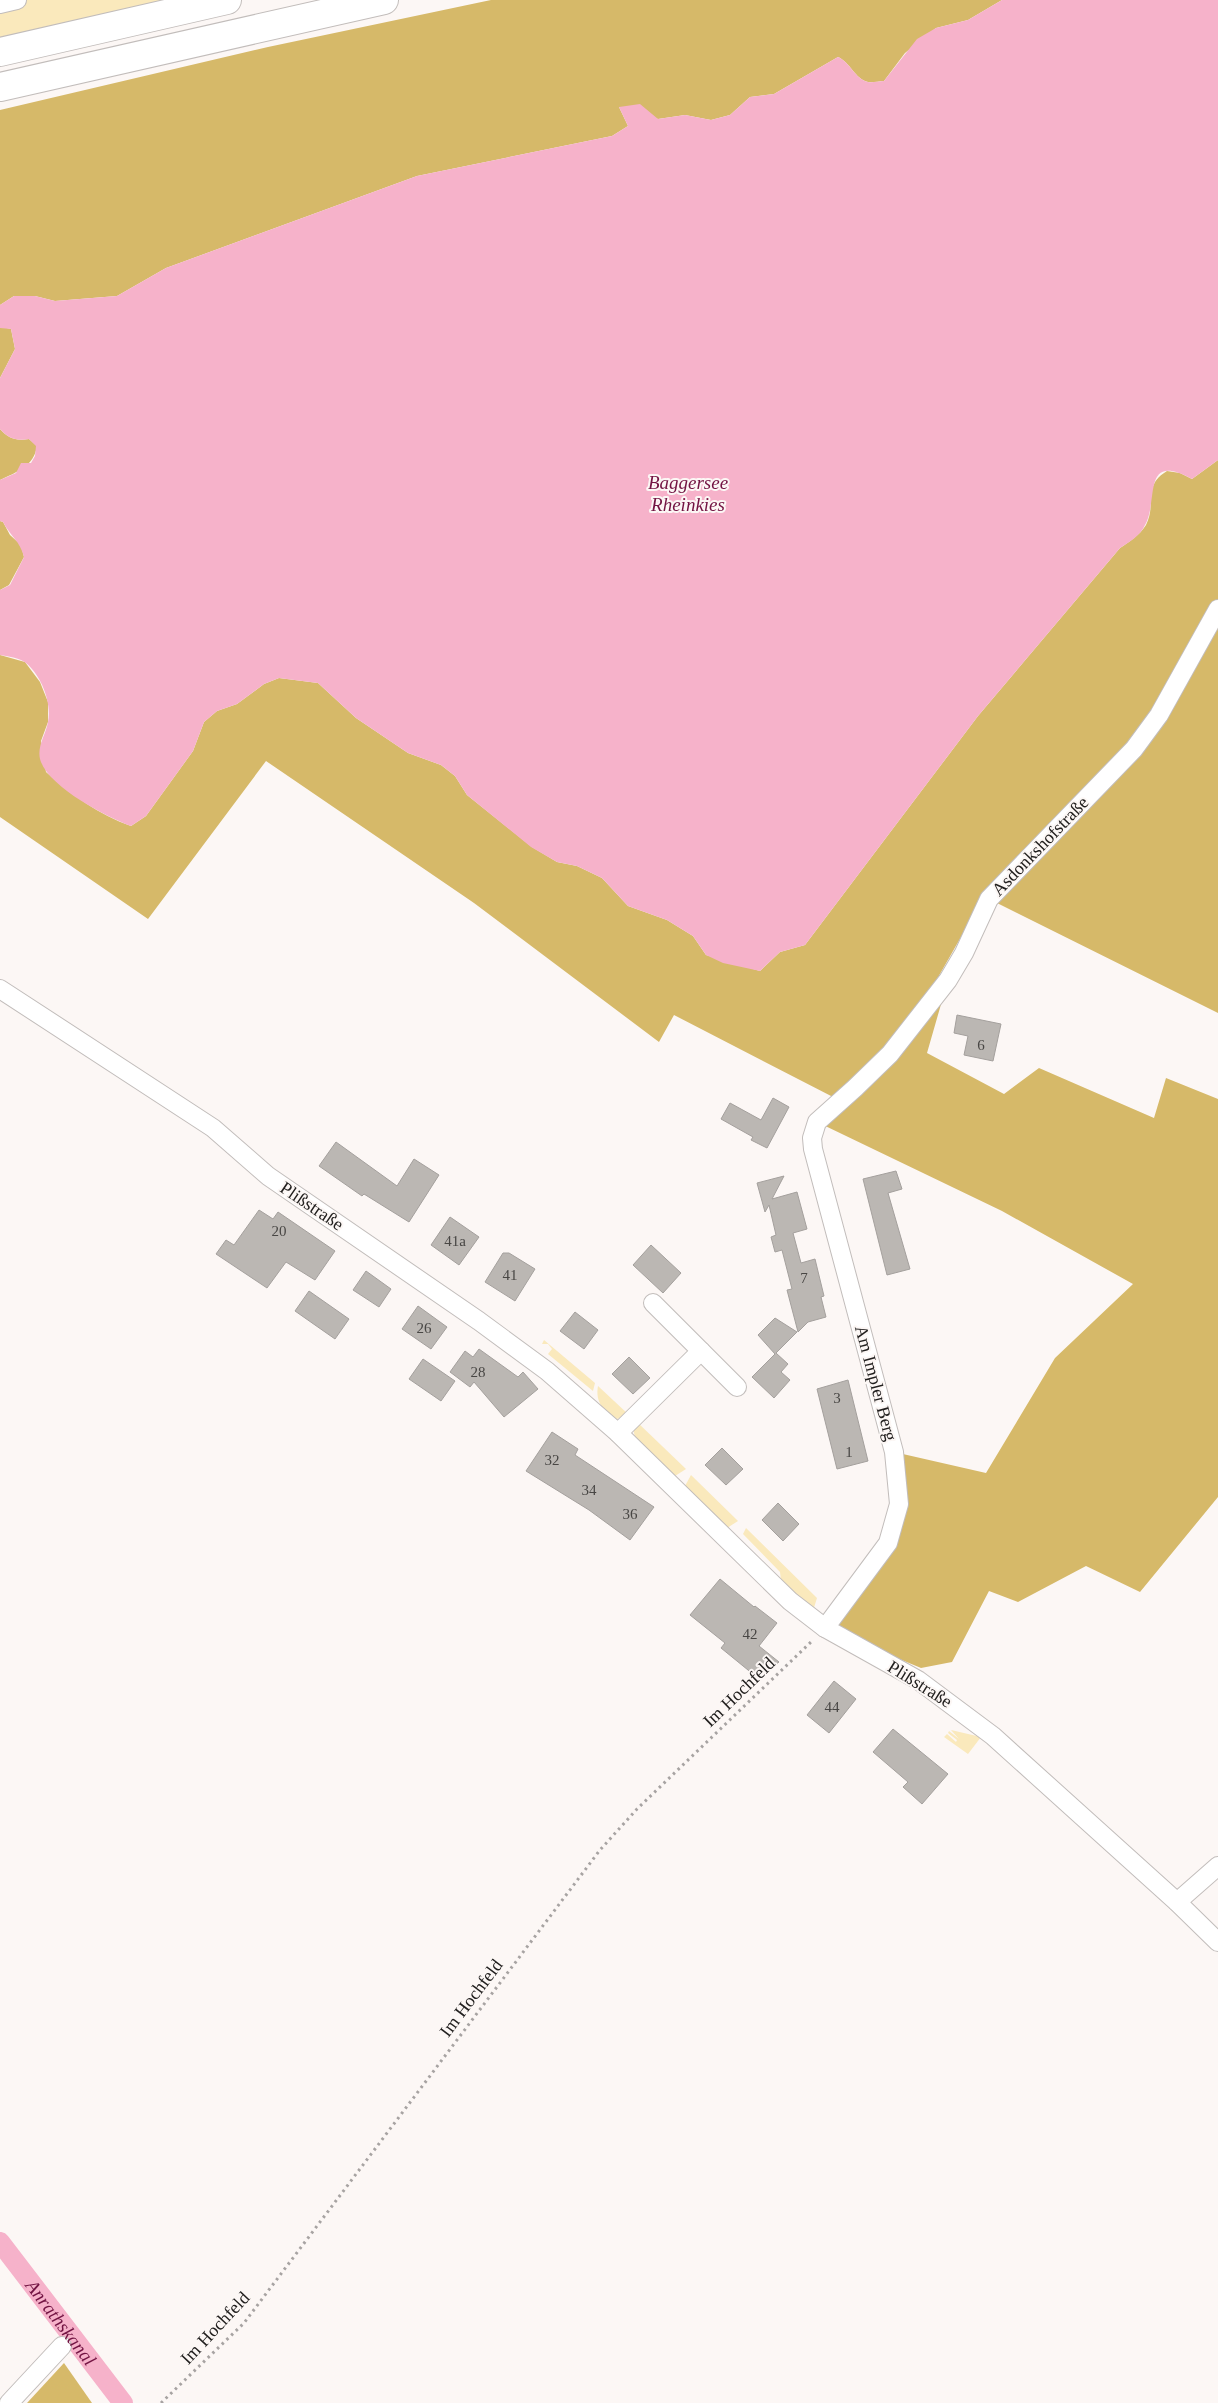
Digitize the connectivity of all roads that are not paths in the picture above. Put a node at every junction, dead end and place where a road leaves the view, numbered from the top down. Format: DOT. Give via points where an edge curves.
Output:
graph roads {
  1 [pos="17,0"];
  2 [pos="227,0"];
  3 [pos="384,0"];
  4 [pos="0,4"];
  5 [pos="0,52"];
  6 [pos="0,87"];
  7 [pos="1218,609"];
  8 [pos="0,989"];
  9 [pos="817,1122"];
  10 [pos="653,1303"];
  11 [pos="701,1351"];
  12 [pos="737,1387"];
  13 [pos="618,1433"];
  14 [pos="825,1628"];
  15 [pos="1218,1866"];
  16 [pos="1177,1902"];
  17 [pos="1218,1942"];
  18 [pos="62,2346"];
  19 [pos="9,2403"];
  1 -- 4 [label="street"];
  2 -- 5 [label="highway"];
  3 -- 6 [label="highway"];
  7 -- 9 [label="street, Asdonkshofstraße" via="1159,715 1134,749 989,899 948,980 890,1054"];
  8 -- 13 [label="street, Plißstraße" via="213,1128 268,1176 547,1370"];
  9 -- 14 [label="street, Am Impler Berg" via="812,1138 813,1149 894,1452 899,1504 888,1543"];
  10 -- 11 [label="street"];
  11 -- 12 [label="street"];
  11 -- 13 [label="street"];
  13 -- 14 [label="street, Plißstraße" via="790,1600"];
  14 -- 16 [label="street, Plißstraße" via="918,1680 962,1711"];
  15 -- 16 [label="street"];
  16 -- 17 [label="street, Plißstraße"];
  18 -- 19 [label="street"];
}
